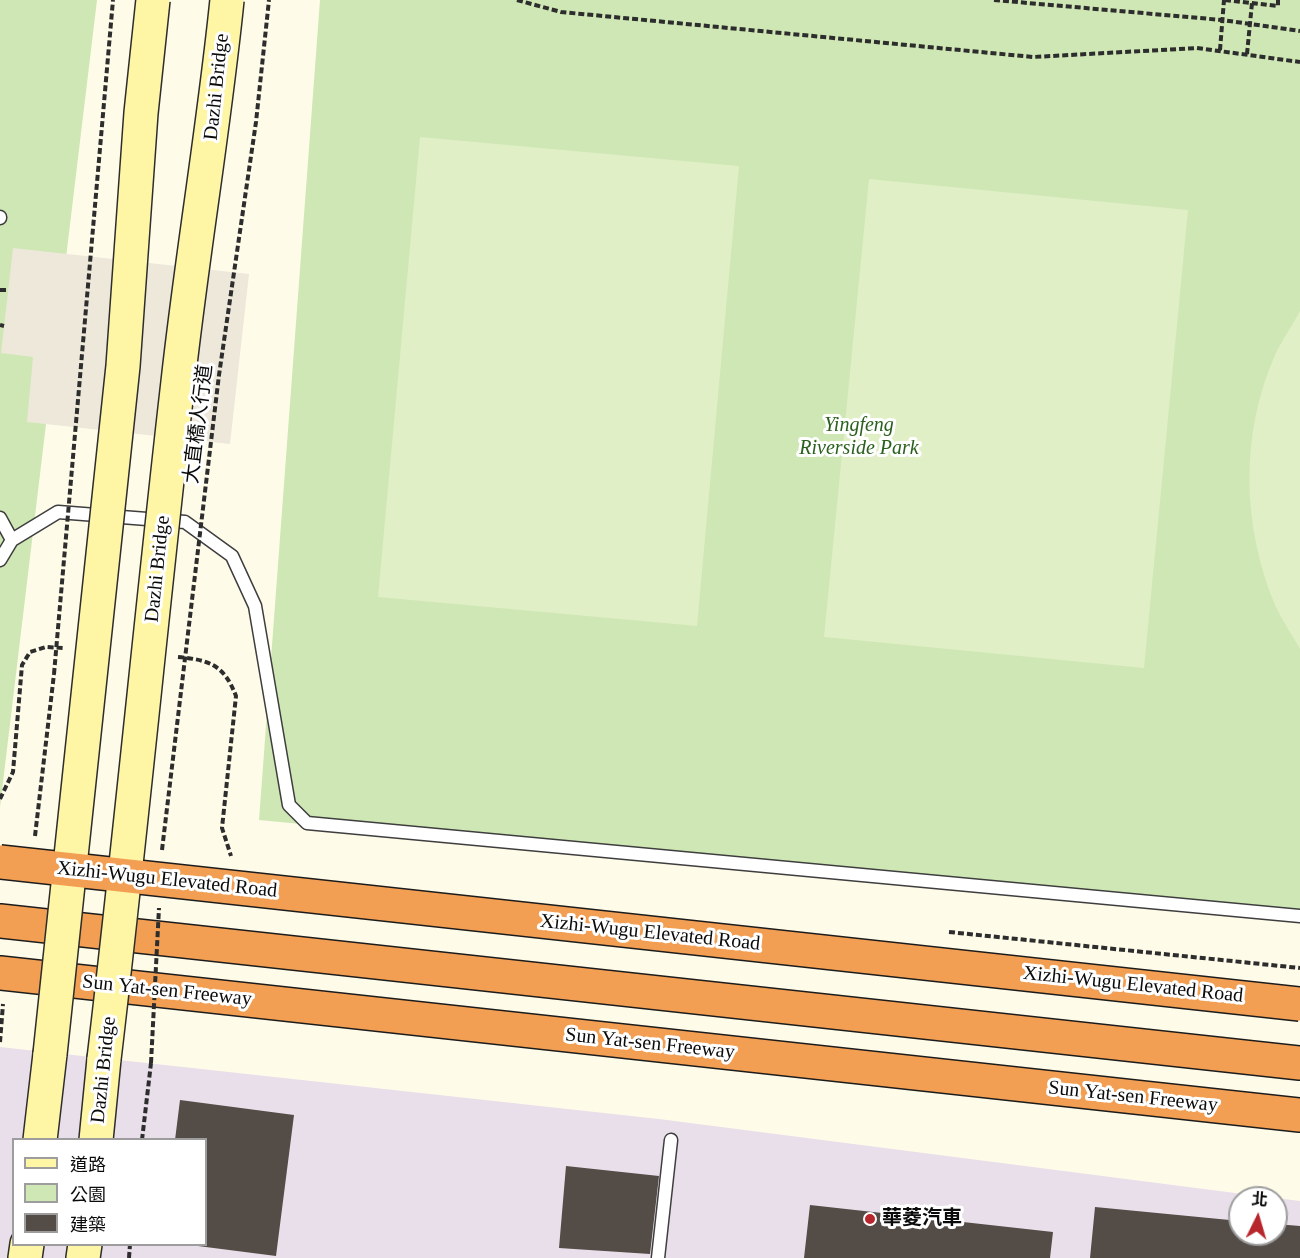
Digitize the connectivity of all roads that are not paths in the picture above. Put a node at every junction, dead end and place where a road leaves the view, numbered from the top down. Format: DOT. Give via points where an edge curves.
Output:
graph roads {
  1 [pos="153,0"];
  2 [pos="227,0"];
  3 [pos="0,518"];
  4 [pos="12,540"];
  5 [pos="0,560"];
  6 [pos="0,862"];
  7 [pos="1300,916"];
  8 [pos="0,921"];
  9 [pos="0,973"];
  10 [pos="1300,1004"];
  11 [pos="1300,1063"];
  12 [pos="1300,1115"];
  13 [pos="39,1138"];
  14 [pos="96,1138"];
  15 [pos="671,1140"];
  16 [pos="658,1258"];
  1 -- 13 [label="main road, bridge" via="123,366"];
  2 -- 14 [label="main road, Dazhi Bridge, bridge" via="178,380"];
  3 -- 4 [label="lane"];
  4 -- 5 [label="lane"];
  4 -- 7 [label="lane" via="58,512 185,522 232,556 255,606 289,805 307,823"];
  6 -- 10 [label="highway, Xizhi-Wugu Elevated Road, bridge"];
  8 -- 11 [label="highway, bridge"];
  9 -- 12 [label="highway, Sun Yat-sen Freeway, bridge"];
  15 -- 16 [label="lane"];
}
